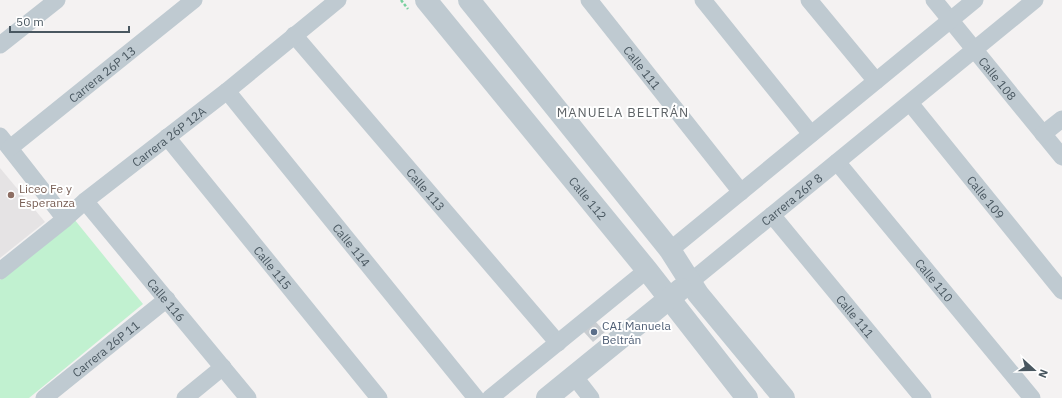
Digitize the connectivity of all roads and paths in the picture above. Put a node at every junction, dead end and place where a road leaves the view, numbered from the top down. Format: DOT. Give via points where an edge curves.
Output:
graph roads {
  1 [pos="57,0"];
  2 [pos="194,0"];
  3 [pos="338,0"];
  4 [pos="426,0"];
  5 [pos="469,0"];
  6 [pos="589,0"];
  7 [pos="703,0"];
  8 [pos="809,0"];
  9 [pos="934,0"];
  10 [pos="975,0"];
  11 [pos="1036,0"];
  12 [pos="950,20"];
  13 [pos="294,35"];
  14 [pos="0,45"];
  15 [pos="975,50"];
  16 [pos="876,81"];
  17 [pos="226,91"];
  18 [pos="910,103"];
  19 [pos="1062,119"];
  20 [pos="811,134"];
  21 [pos="1043,134"];
  22 [pos="167,137"];
  23 [pos="5,142"];
  24 [pos="1062,157"];
  25 [pos="837,162"];
  26 [pos="741,192"];
  27 [pos="85,201"];
  28 [pos="772,215"];
  29 [pos="65,219"];
  30 [pos="670,250"];
  31 [pos="647,270"];
  32 [pos="0,271"];
  33 [pos="690,282"];
  34 [pos="1062,291"];
  35 [pos="166,299"];
  36 [pos="669,299"];
  37 [pos="558,343"];
  38 [pos="223,367"];
  39 [pos="574,376"];
  40 [pos="44,398"];
  41 [pos="185,398"];
  42 [pos="248,398"];
  43 [pos="379,398"];
  44 [pos="476,398"];
  45 [pos="490,398"];
  46 [pos="547,398"];
  47 [pos="591,398"];
  48 [pos="747,398"];
  49 [pos="784,398"];
  50 [pos="923,398"];
  51 [pos="1032,398"];
  1 -- 14 [label="street"];
  2 -- 23 [label="street, Carrera 26P 13"];
  3 -- 13 [label="street, Carrera 26P 12A"];
  4 -- 31 [label="street, Calle 112"];
  5 -- 30 [label="street"];
  6 -- 26 [label="street, Calle 111"];
  7 -- 20 [label="street"];
  8 -- 16 [label="street"];
  9 -- 12 [label="street, Calle 108"];
  10 -- 12 [label="street"];
  11 -- 15 [label="street, Carrera 26P 8"];
  12 -- 15 [label="street, Calle 108"];
  12 -- 16 [label="street"];
  13 -- 17 [label="street, Carrera 26P 12A"];
  13 -- 37 [label="street, Calle 113"];
  15 -- 18 [label="street, Carrera 26P 8"];
  15 -- 21 [label="street, Calle 108"];
  16 -- 20 [label="street"];
  17 -- 22 [label="street, Carrera 26P 12A"];
  17 -- 44 [label="street, Calle 114"];
  18 -- 25 [label="street, Carrera 26P 8"];
  18 -- 34 [label="street, Calle 109"];
  19 -- 21 [label="street"];
  20 -- 26 [label="street"];
  21 -- 24 [label="street, Calle 108"];
  22 -- 27 [label="street, Carrera 26P 12A"];
  22 -- 43 [label="street, Calle 115"];
  23 -- 29 [label="street"];
  25 -- 28 [label="street, Carrera 26P 8"];
  25 -- 51 [label="street, Calle 110"];
  26 -- 30 [label="street"];
  27 -- 29 [label="street, Carrera 26P 12A"];
  27 -- 35 [label="street, Calle 116"];
  28 -- 33 [label="street, Carrera 26P 8"];
  28 -- 50 [label="street, Calle 111"];
  29 -- 32 [label="street, Carrera 26P 12A"];
  30 -- 33 [label="street"];
  31 -- 36 [label="street, Calle 112"];
  31 -- 37 [label="street"];
  33 -- 36 [label="street, Carrera 26P 8"];
  33 -- 49 [label="street"];
  35 -- 38 [label="street, Calle 116"];
  35 -- 40 [label="street, Carrera 26P 11"];
  36 -- 39 [label="street, Carrera 26P 8"];
  36 -- 48 [label="street, Calle 112"];
  37 -- 45 [label="street"];
  38 -- 41 [label="street"];
  38 -- 42 [label="street, Calle 116"];
  39 -- 46 [label="street, Carrera 26P 8"];
  39 -- 47 [label="street"];
}
